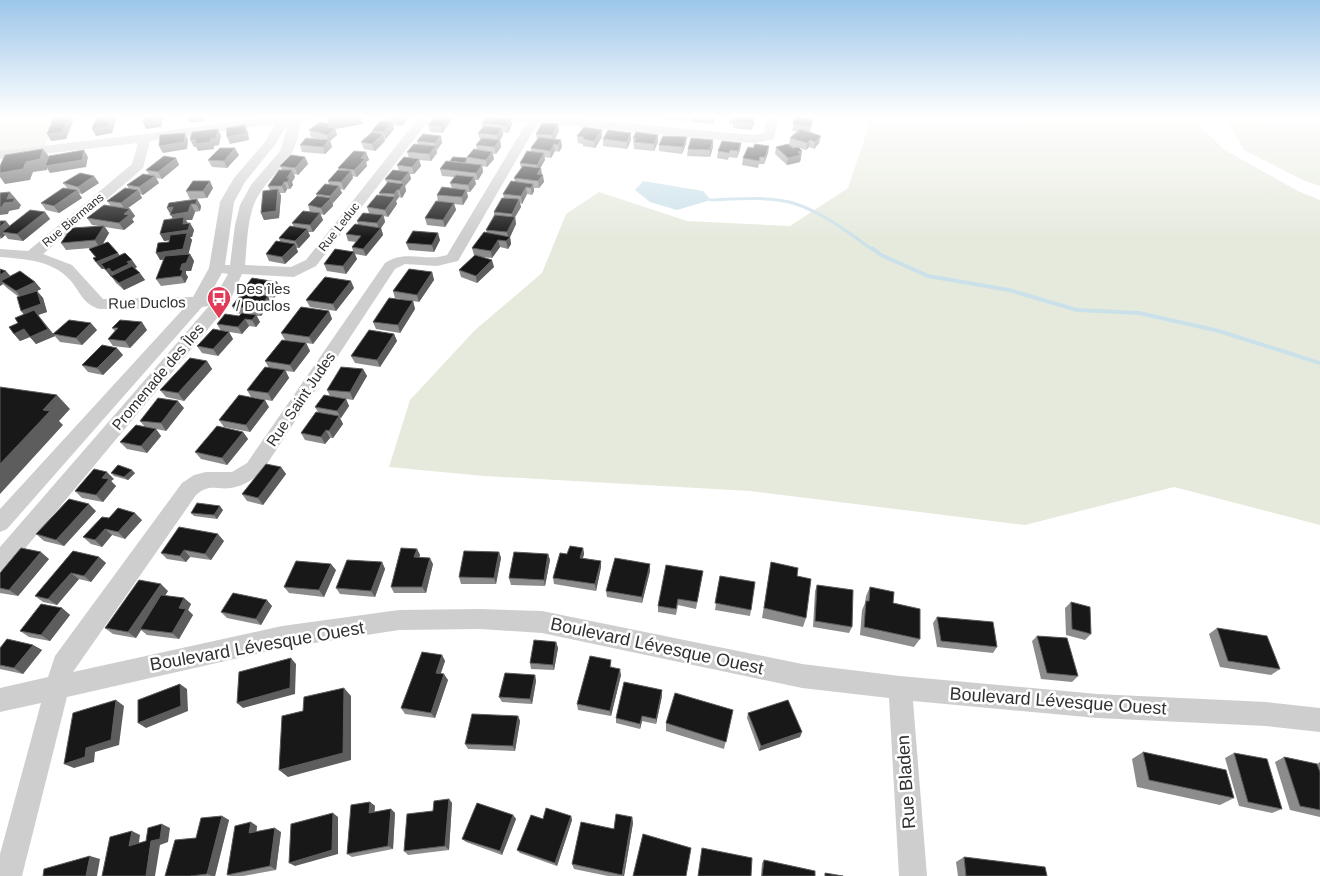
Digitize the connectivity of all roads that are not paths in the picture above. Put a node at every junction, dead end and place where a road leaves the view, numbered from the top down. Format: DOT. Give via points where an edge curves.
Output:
graph roads {
  1 [pos="140,157"];
  2 [pos="259,157"];
  3 [pos="282,157"];
  4 [pos="394,157"];
  5 [pos="512,157"];
  6 [pos="0,253"];
  7 [pos="32,255"];
  8 [pos="217,268"];
  9 [pos="237,270"];
  10 [pos="222,301"];
  11 [pos="198,302"];
  12 [pos="0,523"];
  13 [pos="0,562"];
  14 [pos="58,686"];
  15 [pos="900,688"];
  16 [pos="0,700"];
  17 [pos="1320,720"];
  18 [pos="8,876"];
  19 [pos="913,876"];
  1 -- 7 [label="street, Rue Biermans" via="138,165"];
  2 -- 8 [label="street, Promenade des Îles" via="226,202"];
  3 -- 9 [label="street, Promenade des Îles" via="256,188 247,205"];
  4 -- 9 [label="street, Rue Leduc" via="311,263 294,272"];
  5 -- 14 [label="street, Rue Saint Judes" via="452,258 438,263 395,261 254,468 232,480 215,478 199,481 188,489 63,664"];
  6 -- 7 [label="street, Rue Duclos"];
  7 -- 11 [label="street, Rue Duclos" via="74,275 92,301 100,304"];
  8 -- 9 [label="street, Rue Leduc"];
  8 -- 11 [label="street, Promenade des Îles"];
  9 -- 10 [label="street, Promenade des Îles"];
  10 -- 11 [label="street, Rue Duclos"];
  10 -- 13 [label="street, Promenade des Îles"];
  11 -- 12 [label="street, Promenade des Îles"];
  14 -- 15 [label="street, Boulevard Lévesque Ouest" via="282,638 399,620 480,619 542,622 802,676"];
  14 -- 16 [label="street, Boulevard Lévesque Ouest"];
  14 -- 18 [label="street"];
  15 -- 17 [label="street, Boulevard Lévesque Ouest" via="1097,706 1266,714"];
  15 -- 19 [label="street, Rue Bladen"];
}
